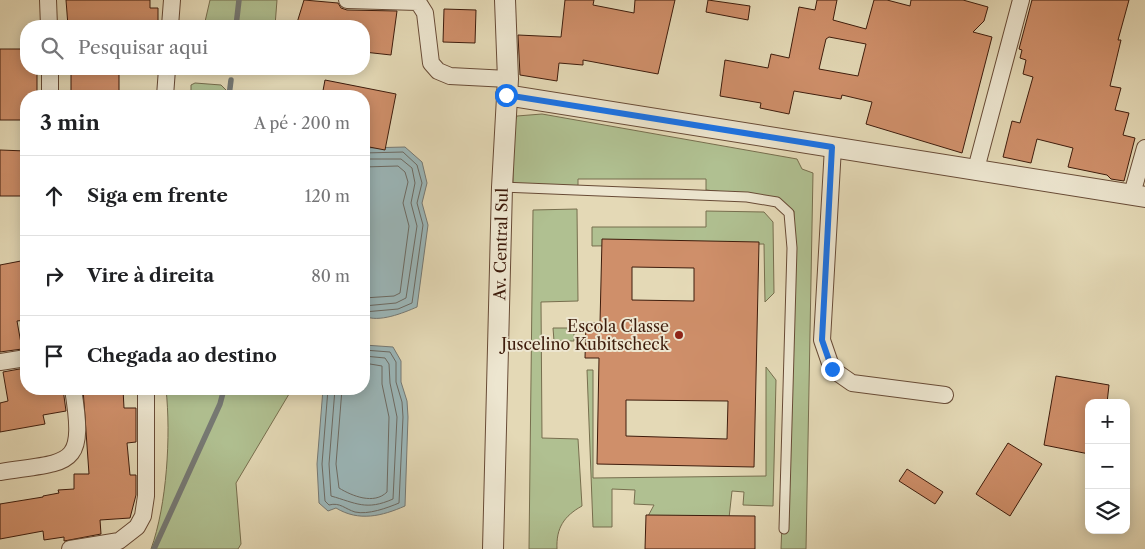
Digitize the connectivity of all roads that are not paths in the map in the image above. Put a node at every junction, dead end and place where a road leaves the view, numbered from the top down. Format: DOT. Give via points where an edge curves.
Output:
graph roads {
  1 [pos="48,0"];
  2 [pos="172,0"];
  3 [pos="347,0"];
  4 [pos="505,0"];
  5 [pos="1019,0"];
  6 [pos="377,1"];
  7 [pos="49,20"];
  8 [pos="170,20"];
  9 [pos="50,75"];
  10 [pos="167,75"];
  11 [pos="507,87"];
  12 [pos="50,90"];
  13 [pos="165,90"];
  14 [pos="832,147"];
  15 [pos="1145,148"];
  16 [pos="976,169"];
  17 [pos="502,187"];
  18 [pos="1138,196"];
  19 [pos="20,359"];
  20 [pos="0,362"];
  21 [pos="74,395"];
  22 [pos="146,395"];
  23 [pos="946,395"];
  24 [pos="0,472"];
  25 [pos="784,528"];
  26 [pos="70,549"];
  27 [pos="493,549"];
  1 -- 7 [label="street"];
  2 -- 8 [label="street"];
  3 -- 6 [label="street"];
  4 -- 11 [label="street, Av. Central Sul"];
  5 -- 16 [label="street"];
  6 -- 11 [label="street" via="418,2 423,7 432,63 438,71"];
  9 -- 12 [label="street"];
  10 -- 13 [label="street"];
  11 -- 14 [label="street"];
  11 -- 17 [label="street, Av. Central Sul"];
  14 -- 16 [label="street"];
  14 -- 23 [label="street" via="822,340 832,369 852,383"];
  15 -- 18 [label="street"];
  16 -- 18 [label="street"];
  17 -- 25 [label="lane" via="748,197 776,202 790,213 792,248"];
  17 -- 27 [label="street, Av. Central Sul"];
  19 -- 20 [label="street"];
  21 -- 24 [label="street" via="78,438 74,451 66,459 50,464"];
  22 -- 26 [label="street" via="146,496 143,516 137,526 119,541"];
}
